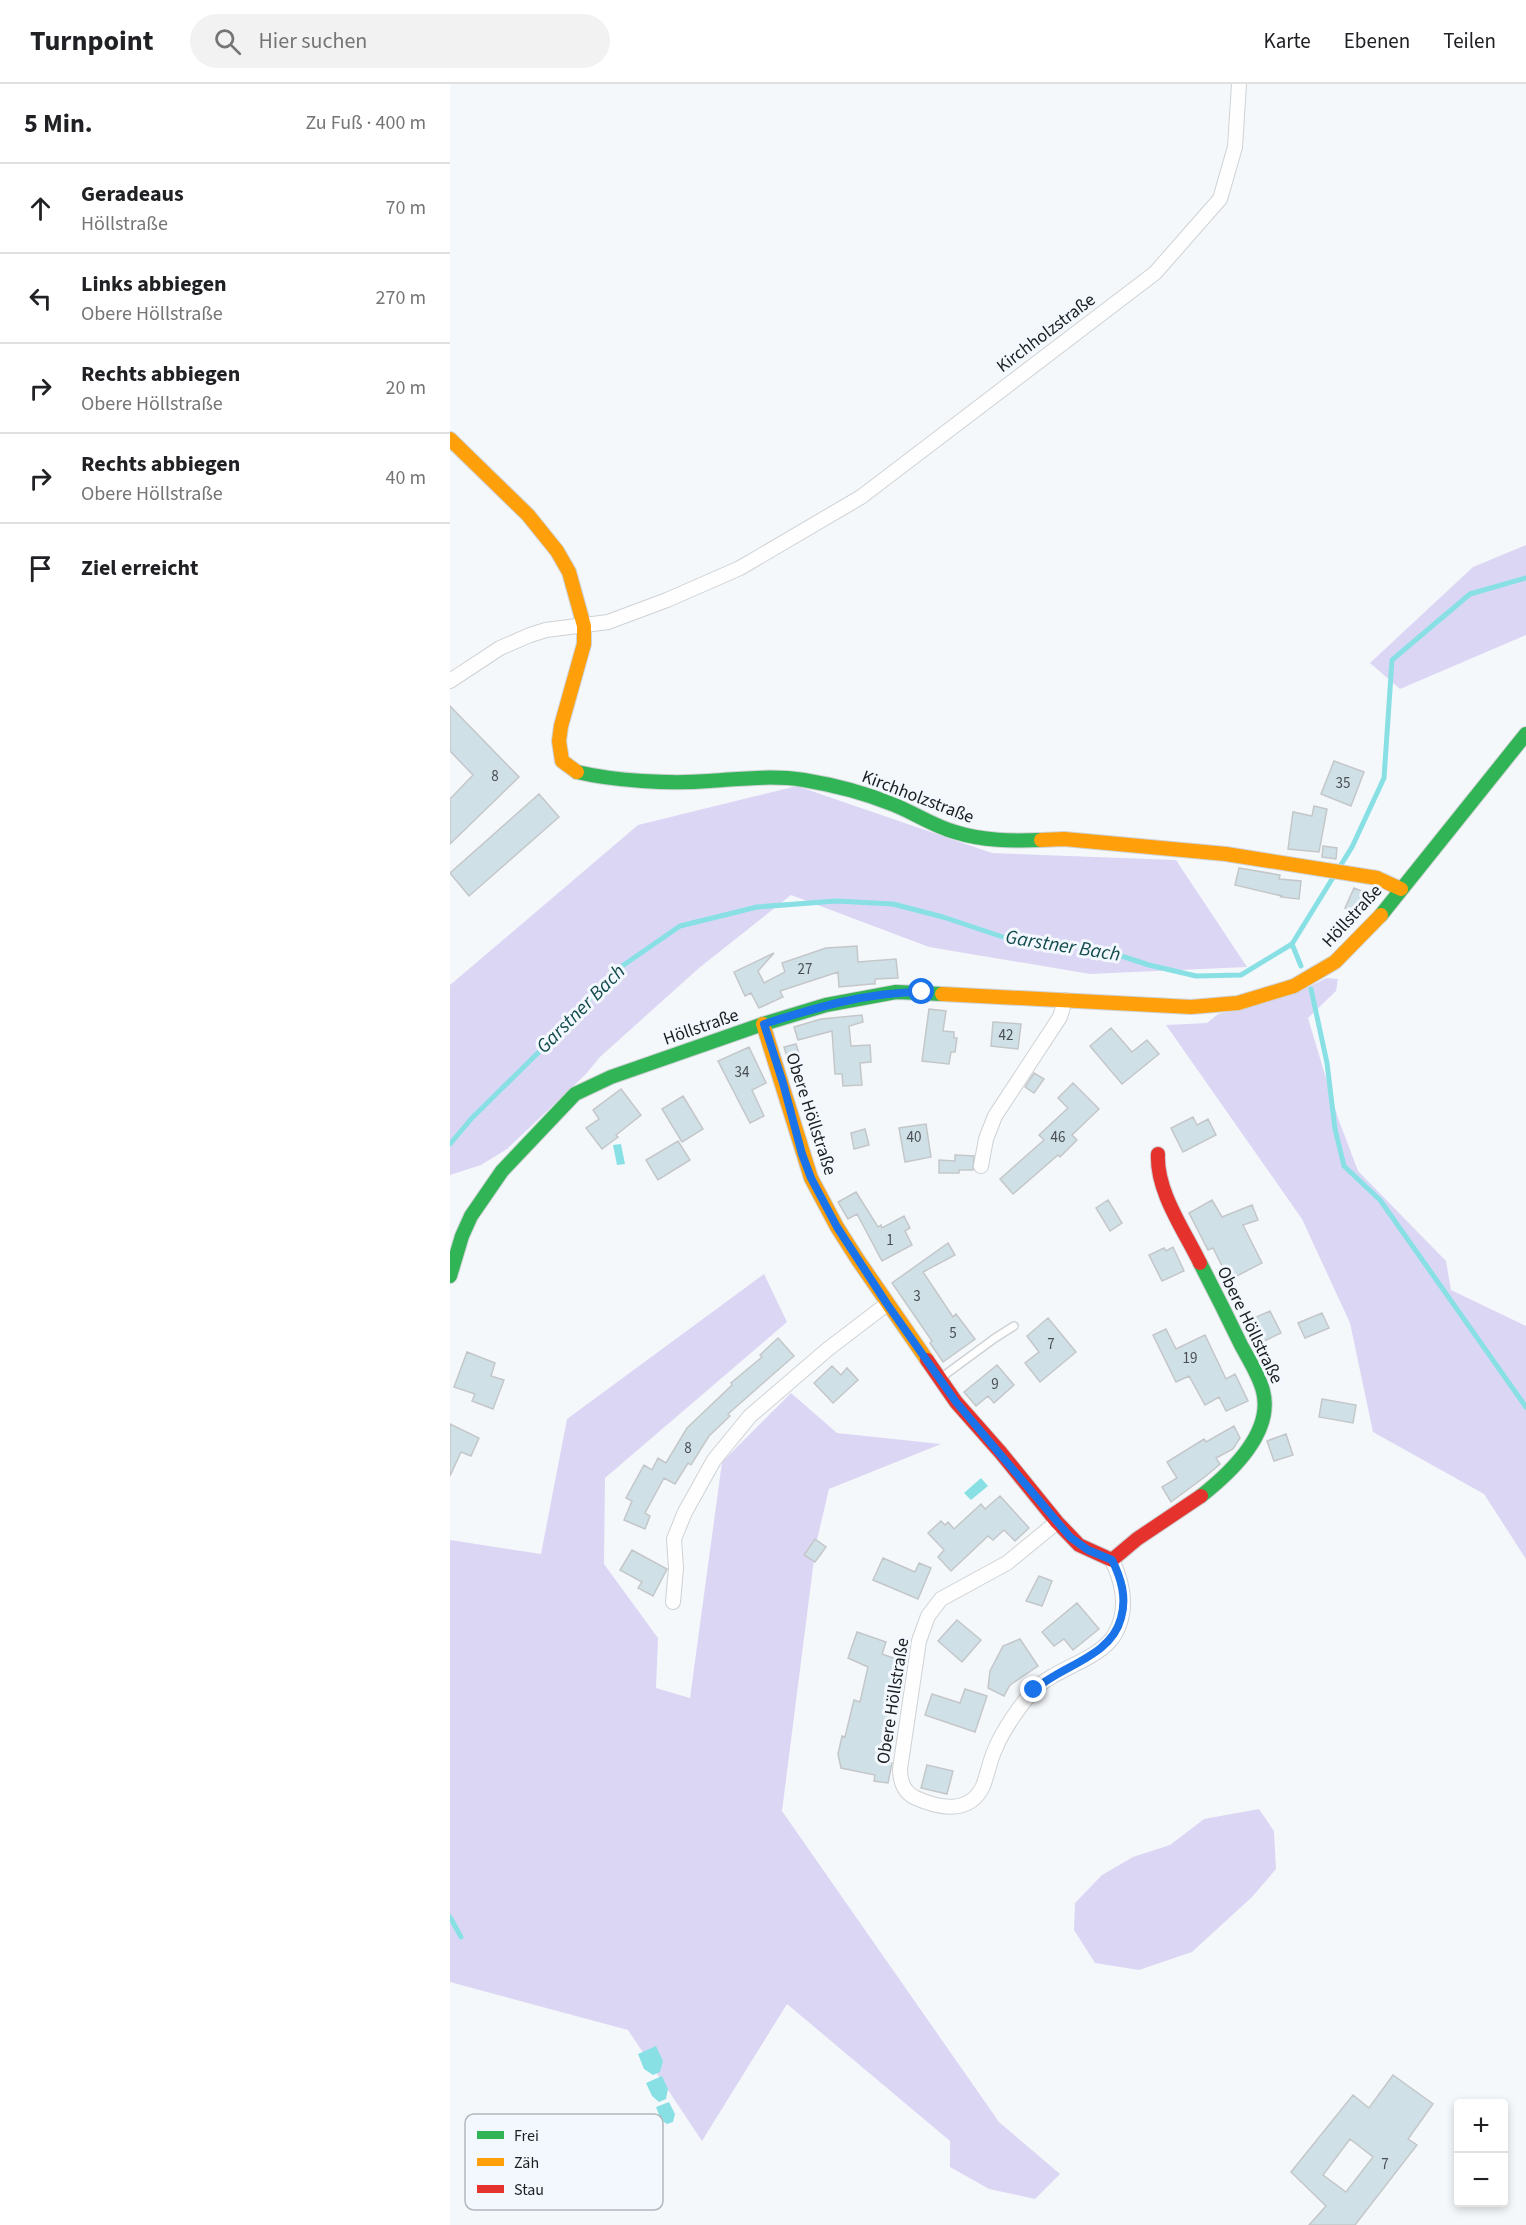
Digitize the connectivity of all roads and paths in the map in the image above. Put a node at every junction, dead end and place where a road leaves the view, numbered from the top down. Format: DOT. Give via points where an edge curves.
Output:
graph roads {
  1 [pos="1239,84"];
  2 [pos="450,439"];
  3 [pos="584,626"];
  4 [pos="450,681"];
  5 [pos="1526,734"];
  6 [pos="1401,889"];
  7 [pos="1065,1000"];
  8 [pos="764,1024"];
  9 [pos="1158,1154"];
  10 [pos="981,1166"];
  11 [pos="450,1276"];
  12 [pos="887,1304"];
  13 [pos="1014,1326"];
  14 [pos="939,1379"];
  15 [pos="1057,1521"];
  16 [pos="1112,1560"];
  17 [pos="673,1602"];
  1 -- 3 [label="street, Kirchholzstraße" via="1235,147 1220,199 1155,273 861,497 740,568 632,614"];
  2 -- 3 [label="street" via="553,544 570,576"];
  3 -- 4 [label="street, Kirchholzstraße" via="530,635 500,648"];
  3 -- 6 [label="street, Kirchholzstraße" via="583,652 559,747 569,769 578,773 663,782 748,777 803,780 868,795 953,831 980,838 1064,839 1226,854 1359,875"];
  5 -- 6 [label="street, Höllstraße"];
  6 -- 7 [label="street, Höllstraße" via="1335,962 1294,986 1267,995 1238,1003 1191,1007"];
  7 -- 8 [label="street, Höllstraße" via="896,992 826,1005"];
  7 -- 10 [label="street" via="1060,1017 995,1116"];
  8 -- 11 [label="street, Höllstraße" via="610,1077 575,1094 485,1193 462,1236"];
  8 -- 12 [label="street, Obere Höllstraße" via="811,1178 837,1227"];
  9 -- 16 [label="street, Obere Höllstraße" via="1162,1187 1260,1382 1266,1410 1257,1434 1228,1474"];
  12 -- 14 [label="street, Obere Höllstraße"];
  12 -- 17 [label="street" via="828,1348 750,1416 720,1452 674,1539"];
  13 -- 14 [label="lane"];
  14 -- 15 [label="street, Obere Höllstraße"];
  15 -- 16 [label="street, Obere Höllstraße" via="1079,1545"];
  15 -- 16 [label="street, Obere Höllstraße" via="1007,1563 941,1599 928,1616 919,1641 900,1769 902,1784 910,1795 948,1808 966,1805 974,1799 984,1784 997,1744 1034,1690 1110,1641 1119,1626 1124,1600"];
}
